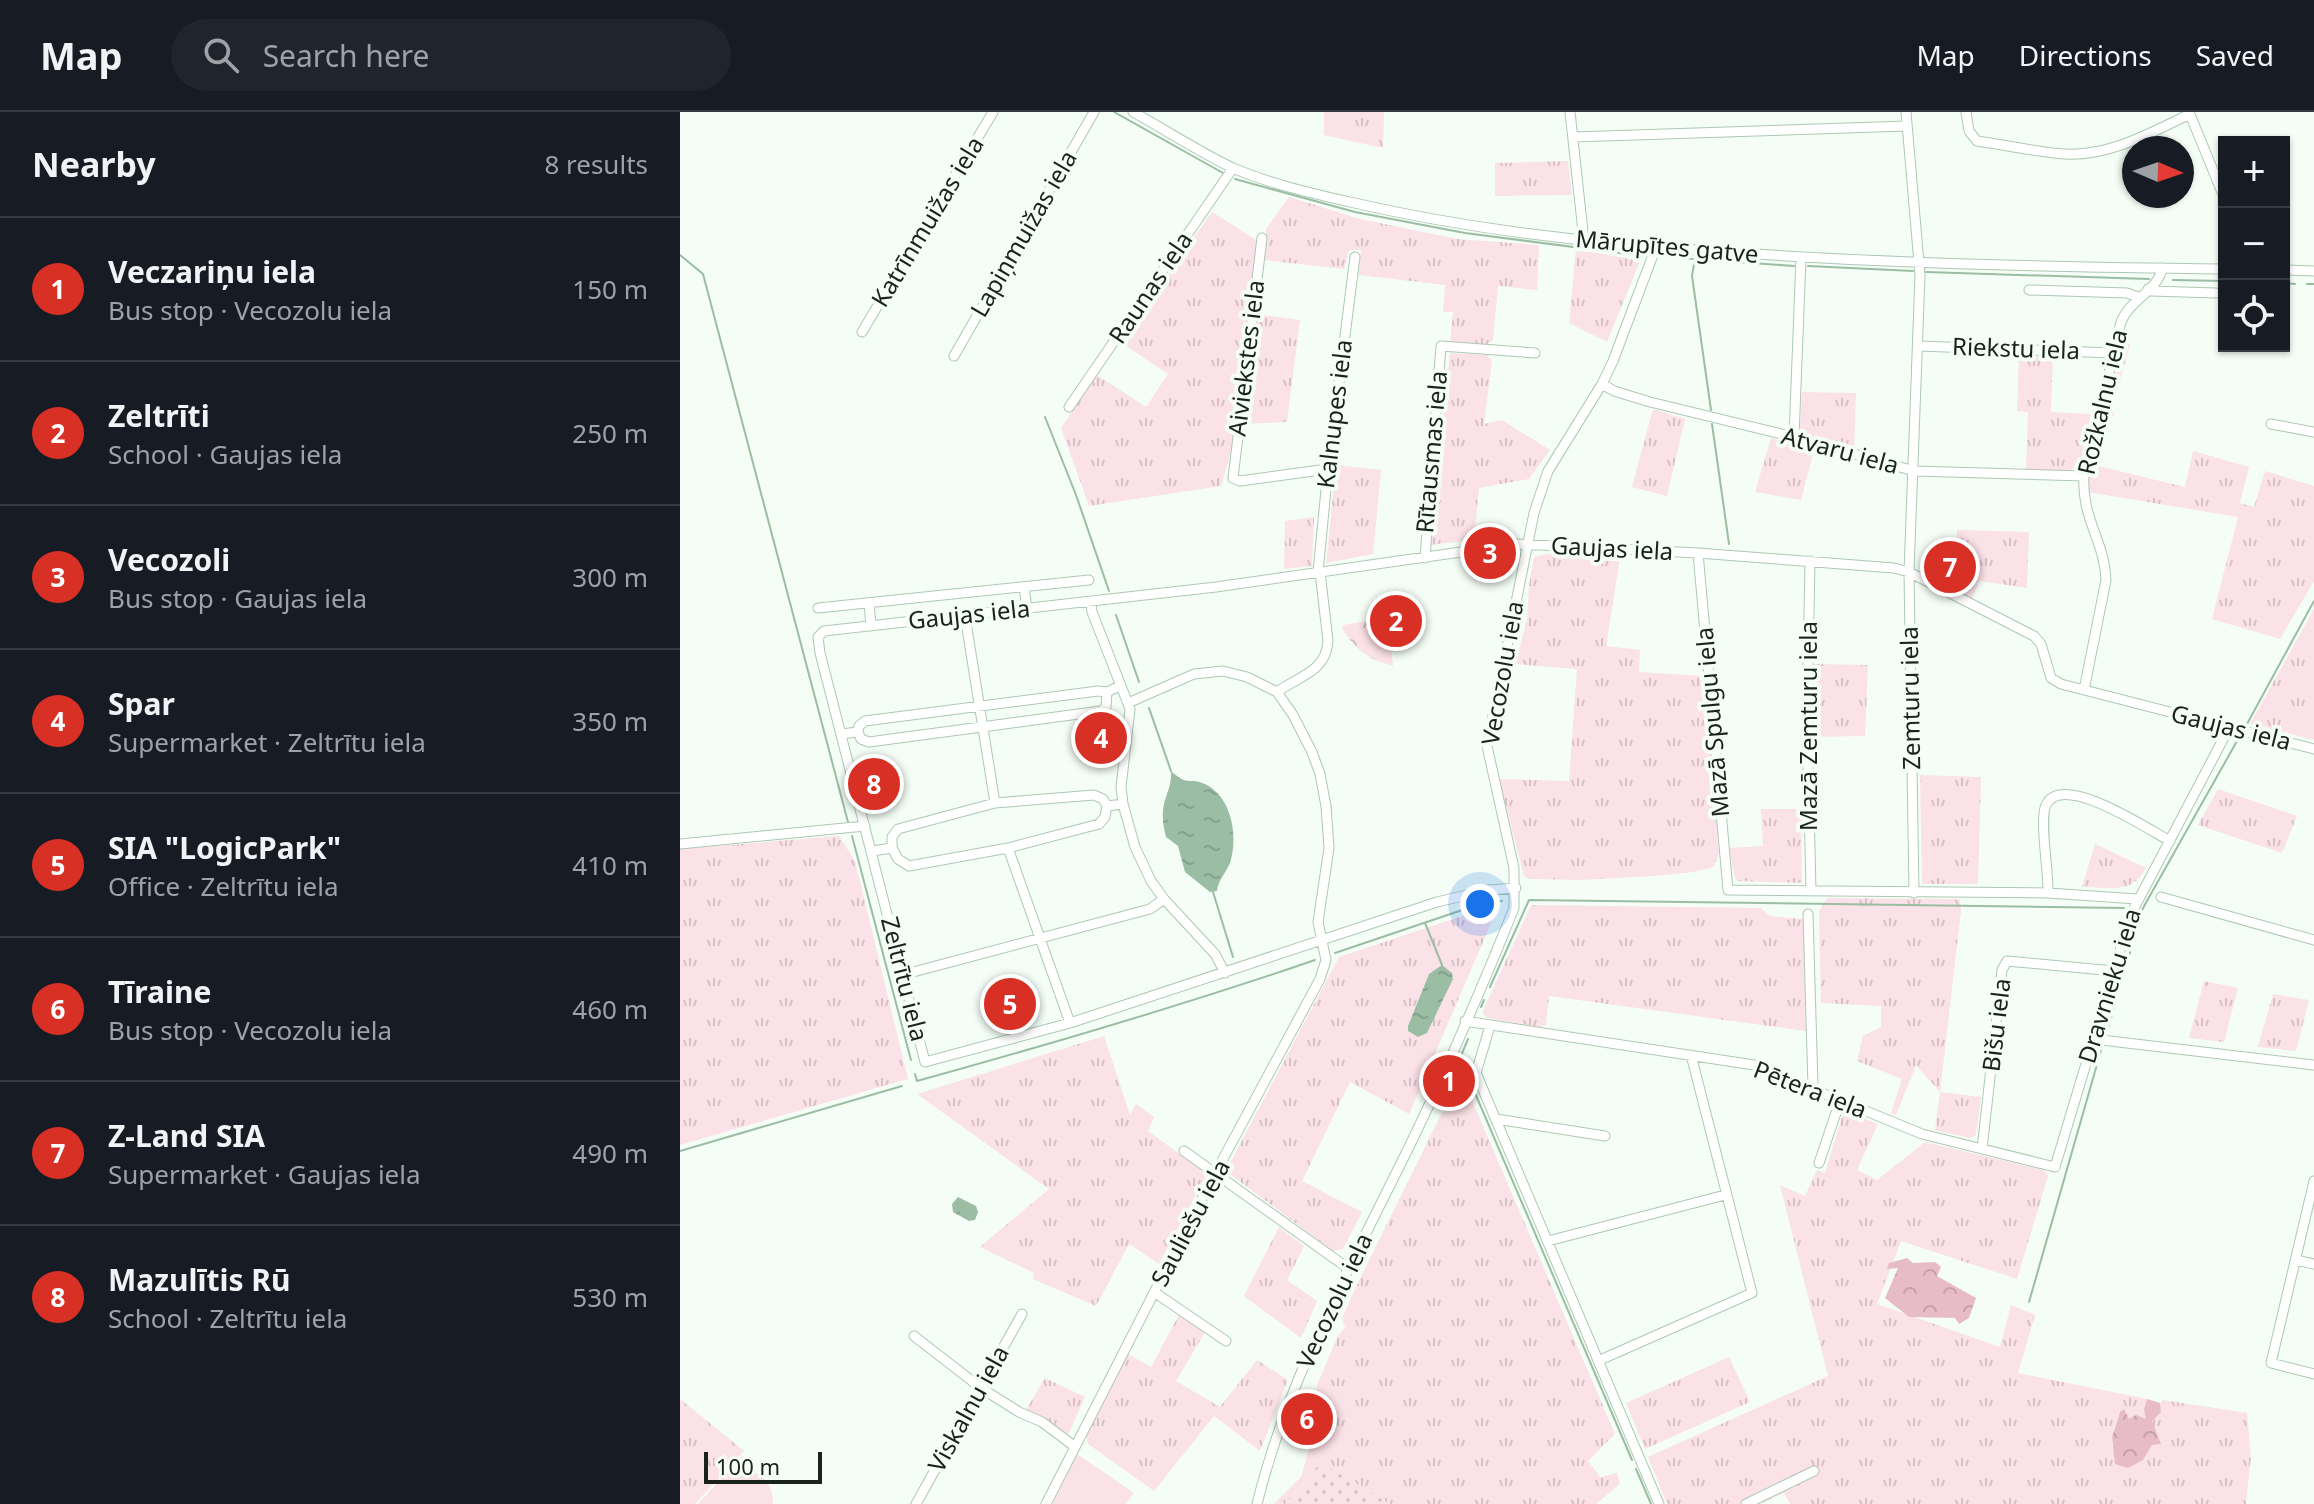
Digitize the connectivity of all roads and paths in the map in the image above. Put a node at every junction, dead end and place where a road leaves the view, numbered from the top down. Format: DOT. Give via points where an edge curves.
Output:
graph roads {
  1 [pos="993,112"];
  2 [pos="1094,112"];
  3 [pos="1133,112"];
  4 [pos="1570,112"];
  5 [pos="1906,112"];
  6 [pos="1966,112"];
  7 [pos="2190,113"];
  8 [pos="1907,126"];
  9 [pos="1573,137"];
  10 [pos="1233,168"];
  11 [pos="2218,182"];
  12 [pos="1262,238"];
  13 [pos="1584,241"];
  14 [pos="1656,247"];
  15 [pos="1355,257"];
  16 [pos="1801,258"];
  17 [pos="1919,263"];
  18 [pos="2218,269"];
  19 [pos="2290,270"];
  20 [pos="2314,271"];
  21 [pos="2161,273"];
  22 [pos="2148,289"];
  23 [pos="2029,290"];
  24 [pos="2171,292"];
  25 [pos="2216,293"];
  26 [pos="2138,297"];
  27 [pos="862,332"];
  28 [pos="1918,346"];
  29 [pos="1535,353"];
  30 [pos="2113,353"];
  31 [pos="954,356"];
  32 [pos="1602,384"];
  33 [pos="1069,407"];
  34 [pos="2271,424"];
  35 [pos="2314,432"];
  36 [pos="1794,437"];
  37 [pos="1328,469"];
  38 [pos="1914,471"];
  39 [pos="2084,476"];
  40 [pos="1527,544"];
  41 [pos="1698,553"];
  42 [pos="1425,558"];
  43 [pos="1810,561"];
  44 [pos="1319,572"];
  45 [pos="1909,572"];
  46 [pos="1089,580"];
  47 [pos="1024,587"];
  48 [pos="1091,602"];
  49 [pos="869,603"];
  50 [pos="818,608"];
  51 [pos="1027,609"];
  52 [pos="965,616"];
  53 [pos="871,626"];
  54 [pos="817,641"];
  55 [pos="1120,686"];
  56 [pos="2084,690"];
  57 [pos="1107,692"];
  58 [pos="1277,692"];
  59 [pos="1128,703"];
  60 [pos="979,705"];
  61 [pos="981,727"];
  62 [pos="2229,728"];
  63 [pos="858,732"];
  64 [pos="841,734"];
  65 [pos="2314,749"];
  66 [pos="995,803"];
  67 [pos="1123,804"];
  68 [pos="1107,806"];
  69 [pos="865,826"];
  70 [pos="2170,841"];
  71 [pos="680,844"];
  72 [pos="892,848"];
  73 [pos="1008,848"];
  74 [pos="872,851"];
  75 [pos="1516,888"];
  76 [pos="1811,891"];
  77 [pos="1914,893"];
  78 [pos="2048,893"];
  79 [pos="2161,897"];
  80 [pos="1164,899"];
  81 [pos="2137,899"];
  82 [pos="1808,914"];
  83 [pos="1039,938"];
  84 [pos="1321,940"];
  85 [pos="2314,940"];
  86 [pos="2114,971"];
  87 [pos="1225,973"];
  88 [pos="902,975"];
  89 [pos="1465,1021"];
  90 [pos="1070,1023"];
  91 [pos="1490,1026"];
  92 [pos="2093,1039"];
  93 [pos="1691,1055"];
  94 [pos="2314,1065"];
  95 [pos="1813,1087"];
  96 [pos="1840,1101"];
  97 [pos="1496,1119"];
  98 [pos="1605,1136"];
  99 [pos="1982,1149"];
  100 [pos="1184,1151"];
  101 [pos="1819,1163"];
  102 [pos="2055,1167"];
  103 [pos="1216,1174"];
  104 [pos="2314,1181"];
  105 [pos="1725,1195"];
  106 [pos="1548,1241"];
  107 [pos="2296,1260"];
  108 [pos="2314,1264"];
  109 [pos="1349,1269"];
  110 [pos="1154,1292"];
  111 [pos="1022,1314"];
  112 [pos="914,1336"];
  113 [pos="1226,1341"];
  114 [pos="1600,1360"];
  115 [pos="2314,1374"];
  116 [pos="981,1388"];
  117 [pos="1074,1446"];
  118 [pos="1814,1471"];
  119 [pos="916,1504"];
  120 [pos="1046,1504"];
  121 [pos="1257,1504"];
  122 [pos="1659,1504"];
  123 [pos="1746,1504"];
  1 -- 27 [label="street, Katrīnmuižas iela"];
  2 -- 31 [label="street, Lapiņmuižas iela"];
  3 -- 10 [label="street, Mārupītes gatve"];
  4 -- 9 [label="street"];
  5 -- 8 [label="street, Zemturu iela"];
  6 -- 7 [label="street" via="1977,141 2068,154 2142,138"];
  7 -- 11 [label="street"];
  8 -- 9 [label="street"];
  8 -- 17 [label="street, Zemturu iela"];
  9 -- 13 [label="street"];
  10 -- 13 [label="street, Mārupītes gatve" via="1384,210"];
  10 -- 33 [label="street, Raunas iela"];
  12 -- 37 [label="street, Aiviekstes iela" via="1233,478"];
  13 -- 14 [label="street, Mārupītes gatve"];
  14 -- 16 [label="street, Mārupītes gatve"];
  14 -- 32 [label="street, Vecozolu iela"];
  15 -- 37 [label="street, Kalnupes iela"];
  16 -- 17 [label="street, Mārupītes gatve"];
  16 -- 36 [label="street"];
  17 -- 21 [label="street, Mārupītes gatve"];
  17 -- 28 [label="street, Zemturu iela"];
  18 -- 21 [label="street, Mārupītes gatve"];
  19 -- 20 [label="street"];
  21 -- 22 [label="street, Rožkalnu iela"];
  21 -- 24 [label="street"];
  22 -- 24 [label="street"];
  22 -- 26 [label="street, Rožkalnu iela"];
  23 -- 26 [label="street"];
  24 -- 25 [label="street"];
  26 -- 30 [label="street, Rožkalnu iela" via="2124,314"];
  28 -- 30 [label="street, Riekstu iela"];
  28 -- 38 [label="street, Zemturu iela"];
  29 -- 42 [label="street, Rītausmas iela" via="1441,346"];
  30 -- 39 [label="street, Rožkalnu iela"];
  32 -- 36 [label="street, Atvaru iela" via="1650,402"];
  32 -- 40 [label="street, Vecozolu iela" via="1548,471"];
  34 -- 35 [label="street"];
  36 -- 38 [label="street, Atvaru iela"];
  37 -- 44 [label="street, Kalnupes iela"];
  38 -- 39 [label="street, Atvaru iela"];
  38 -- 45 [label="street, Zemturu iela"];
  39 -- 56 [label="street, Rožkalnu iela" via="2083,499 2106,567"];
  40 -- 41 [label="street, Gaujas iela"];
  40 -- 42 [label="street, Gaujas iela"];
  40 -- 75 [label="street, Vecozolu iela" via="1487,746"];
  41 -- 43 [label="street, Gaujas iela"];
  41 -- 76 [label="street, Mazā Spulgu iela" via="1728,890"];
  42 -- 44 [label="street, Gaujas iela"];
  43 -- 45 [label="street, Gaujas iela"];
  43 -- 76 [label="street, Mazā Zemturu iela"];
  44 -- 48 [label="street, Gaujas iela"];
  44 -- 58 [label="street, Kalnupes iela" via="1327,652 1315,670"];
  45 -- 56 [label="street, Gaujas iela" via="2034,636 2051,678"];
  45 -- 77 [label="street, Zemturu iela"];
  46 -- 47 [label="street"];
  47 -- 49 [label="street"];
  47 -- 51 [label="street"];
  48 -- 51 [label="street, Gaujas iela"];
  48 -- 55 [label="street"];
  49 -- 50 [label="street"];
  49 -- 53 [label="street"];
  51 -- 52 [label="street, Gaujas iela"];
  52 -- 53 [label="street, Gaujas iela"];
  52 -- 60 [label="street"];
  53 -- 54 [label="street, Gaujas iela" via="824,631"];
  54 -- 64 [label="street, Zeltrītu iela"];
  55 -- 57 [label="street"];
  55 -- 59 [label="street"];
  56 -- 62 [label="street, Gaujas iela"];
  57 -- 60 [label="street"];
  57 -- 61 [label="street" via="1101,711"];
  58 -- 59 [label="street" via="1234,673 1208,671"];
  58 -- 84 [label="street" via="1312,752 1324,790 1329,848 1318,922"];
  59 -- 67 [label="street"];
  60 -- 61 [label="street"];
  60 -- 63 [label="street" via="865,721"];
  61 -- 63 [label="street" via="869,742"];
  61 -- 66 [label="street"];
  62 -- 65 [label="street, Gaujas iela"];
  62 -- 70 [label="street, Dravnieku iela"];
  63 -- 64 [label="street"];
  64 -- 69 [label="street, Zeltrītu iela"];
  66 -- 68 [label="street" via="1094,795"];
  66 -- 72 [label="street" via="898,829"];
  67 -- 68 [label="street"];
  67 -- 80 [label="street" via="1135,847"];
  68 -- 73 [label="street" via="1099,824"];
  69 -- 71 [label="street"];
  69 -- 74 [label="street, Zeltrītu iela"];
  70 -- 78 [label="street" via="2094,800 2054,797 2045,807 2044,820"];
  70 -- 81 [label="street, Dravnieku iela"];
  72 -- 73 [label="street" via="909,866"];
  72 -- 74 [label="street"];
  73 -- 83 [label="street"];
  74 -- 88 [label="street, Zeltrītu iela"];
  75 -- 84 [label="street, Zeltrītu iela" via="1465,894"];
  75 -- 89 [label="street, Vecozolu iela" via="1514,908"];
  76 -- 77 [label="street"];
  77 -- 78 [label="street"];
  78 -- 81 [label="street"];
  79 -- 85 [label="street"];
  80 -- 83 [label="street" via="1150,909"];
  80 -- 87 [label="street" via="1215,954"];
  81 -- 86 [label="street, Dravnieku iela"];
  82 -- 95 [label="street"];
  83 -- 88 [label="street"];
  83 -- 90 [label="street"];
  84 -- 87 [label="street, Zeltrītu iela"];
  84 -- 103 [label="street, Sauliešu iela" via="1326,960 1320,979"];
  86 -- 92 [label="street, Dravnieku iela"];
  86 -- 99 [label="street, Bišu iela" via="2007,961"];
  87 -- 90 [label="street, Zeltrītu iela"];
  88 -- 90 [label="street, Zeltrītu iela" via="925,1062"];
  89 -- 91 [label="street, Pētera iela"];
  89 -- 109 [label="street, Vecozolu iela"];
  91 -- 93 [label="street, Pētera iela"];
  91 -- 97 [label="street" via="1476,1073"];
  92 -- 94 [label="street"];
  92 -- 102 [label="street, Dravnieku iela"];
  93 -- 95 [label="street, Pētera iela" via="1754,1065"];
  93 -- 105 [label="street"];
  95 -- 96 [label="street, Pētera iela"];
  96 -- 99 [label="street, Pētera iela" via="1922,1134"];
  96 -- 101 [label="street"];
  97 -- 98 [label="street"];
  97 -- 106 [label="street"];
  99 -- 102 [label="street, Pētera iela"];
  100 -- 103 [label="street"];
  103 -- 109 [label="street"];
  103 -- 110 [label="street, Sauliešu iela"];
  104 -- 107 [label="street"];
  105 -- 106 [label="street"];
  105 -- 114 [label="street" via="1752,1293"];
  106 -- 114 [label="street"];
  107 -- 108 [label="street"];
  107 -- 115 [label="street" via="2271,1363"];
  109 -- 121 [label="street, Vecozolu iela" via="1318,1331"];
  110 -- 113 [label="street"];
  110 -- 117 [label="street, Sauliešu iela"];
  111 -- 116 [label="street, Viskalnu iela"];
  112 -- 116 [label="street"];
  114 -- 122 [label="street"];
  116 -- 117 [label="street"];
  116 -- 119 [label="street, Viskalnu iela"];
  117 -- 120 [label="street, Sauliešu iela"];
  118 -- 123 [label="street"];
}
